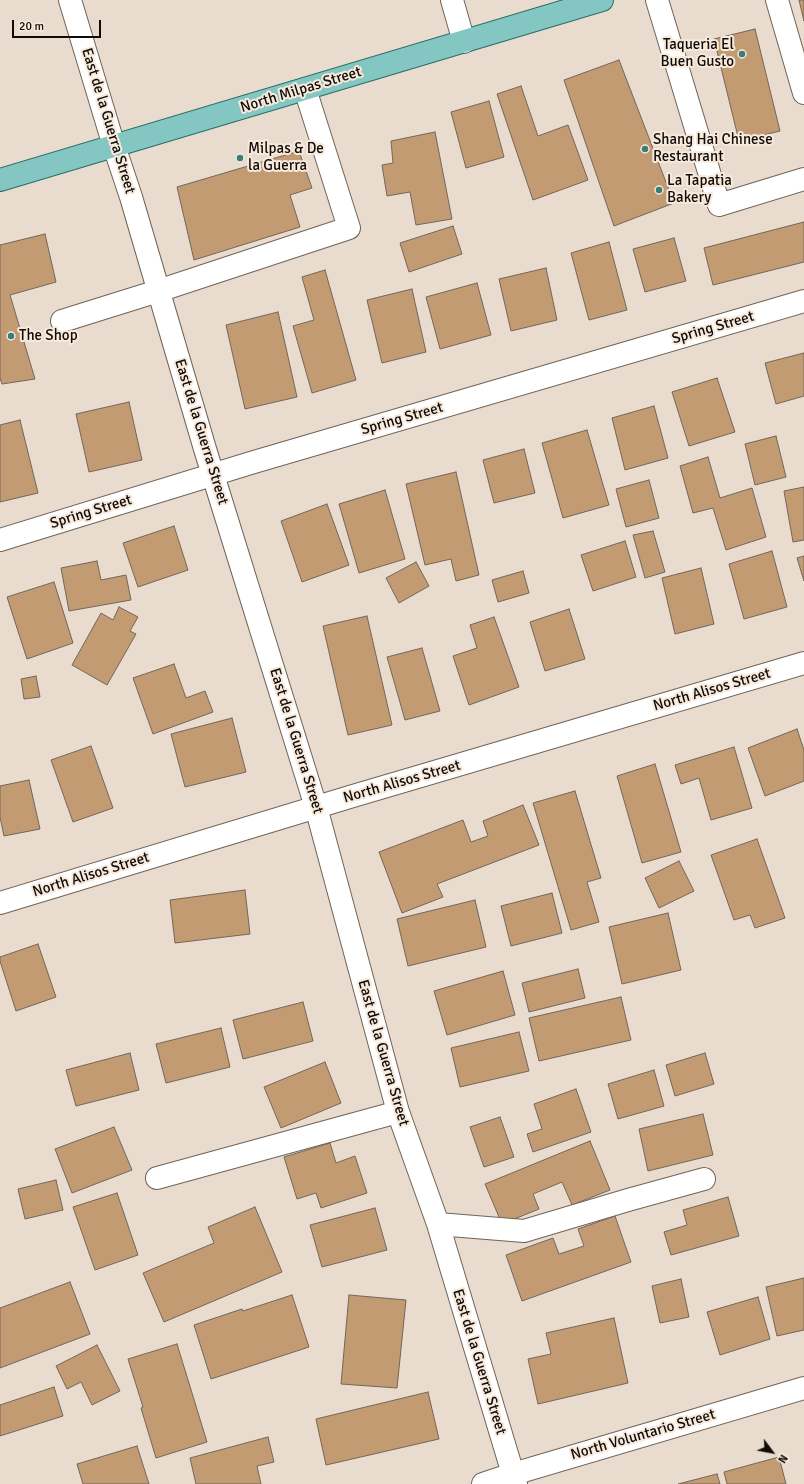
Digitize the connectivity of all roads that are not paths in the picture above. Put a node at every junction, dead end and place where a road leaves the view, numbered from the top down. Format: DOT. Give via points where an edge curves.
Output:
graph roads {
  1 [pos="70,0"];
  2 [pos="452,0"];
  3 [pos="602,0"];
  4 [pos="657,0"];
  5 [pos="777,0"];
  6 [pos="464,42"];
  7 [pos="305,89"];
  8 [pos="804,92"];
  9 [pos="114,146"];
  10 [pos="804,179"];
  11 [pos="0,180"];
  12 [pos="158,291"];
  13 [pos="804,301"];
  14 [pos="62,321"];
  15 [pos="214,474"];
  16 [pos="0,540"];
  17 [pos="804,663"];
  18 [pos="316,807"];
  19 [pos="0,903"];
  20 [pos="398,1112"];
  21 [pos="157,1178"];
  22 [pos="704,1179"];
  23 [pos="438,1224"];
  24 [pos="804,1388"];
  25 [pos="514,1479"];
  26 [pos="483,1484"];
  1 -- 9 [label="street, East de la Guerra Street"];
  2 -- 6 [label="street"];
  3 -- 6 [label="main road, North Milpas Street"];
  4 -- 10 [label="street" via="719,205"];
  5 -- 8 [label="street"];
  6 -- 7 [label="main road, North Milpas Street"];
  7 -- 9 [label="main road, North Milpas Street"];
  7 -- 12 [label="street" via="350,228"];
  9 -- 11 [label="main road, North Milpas Street"];
  9 -- 12 [label="street, East de la Guerra Street"];
  12 -- 14 [label="street"];
  12 -- 15 [label="street, East de la Guerra Street"];
  13 -- 15 [label="street, Spring Street"];
  15 -- 16 [label="street, Spring Street"];
  15 -- 18 [label="street, East de la Guerra Street"];
  17 -- 18 [label="street, North Alisos Street"];
  18 -- 19 [label="street, North Alisos Street"];
  18 -- 20 [label="street, East de la Guerra Street"];
  20 -- 21 [label="street"];
  20 -- 23 [label="street, East de la Guerra Street"];
  22 -- 23 [label="street" via="524,1231"];
  23 -- 25 [label="street, East de la Guerra Street"];
  24 -- 25 [label="street, North Voluntario Street"];
  25 -- 26 [label="street, North Voluntario Street"];
}
